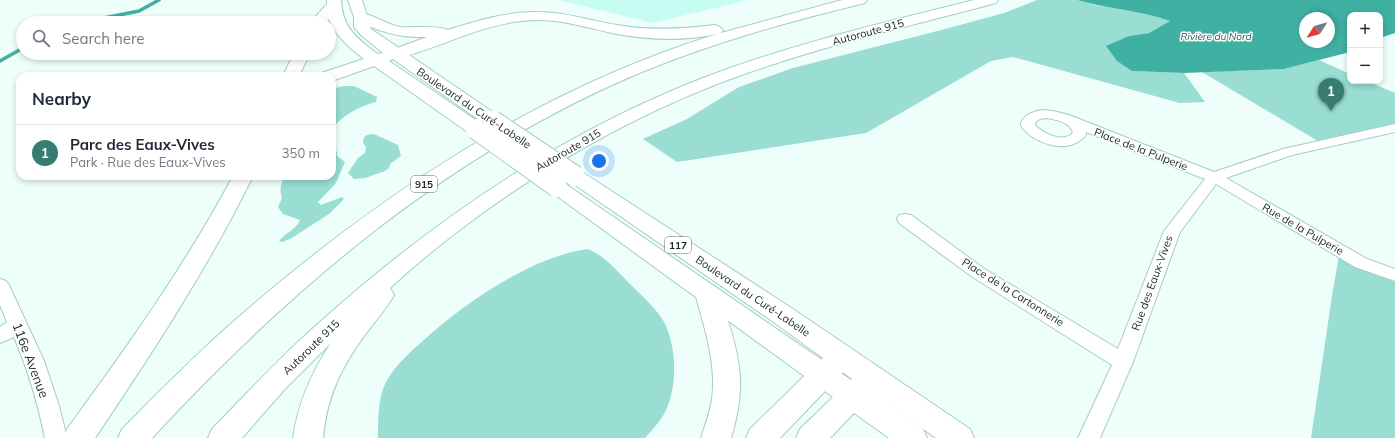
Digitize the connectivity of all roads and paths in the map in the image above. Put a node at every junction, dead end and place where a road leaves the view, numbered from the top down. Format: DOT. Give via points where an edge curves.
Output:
graph roads {
  1 [pos="355,0"];
  2 [pos="860,0"];
  3 [pos="991,0"];
  4 [pos="334,2"];
  5 [pos="323,16"];
  6 [pos="361,17"];
  7 [pos="774,22"];
  8 [pos="457,31"];
  9 [pos="395,54"];
  10 [pos="299,60"];
  11 [pos="376,60"];
  12 [pos="293,72"];
  13 [pos="336,74"];
  14 [pos="1069,120"];
  15 [pos="484,125"];
  16 [pos="1395,128"];
  17 [pos="1214,177"];
  18 [pos="241,180"];
  19 [pos="566,182"];
  20 [pos="905,219"];
  21 [pos="410,259"];
  22 [pos="1395,275"];
  23 [pos="0,285"];
  24 [pos="707,293"];
  25 [pos="17,324"];
  26 [pos="0,336"];
  27 [pos="1123,362"];
  28 [pos="832,366"];
  29 [pos="861,387"];
  30 [pos="56,438"];
  31 [pos="78,438"];
  32 [pos="133,438"];
  33 [pos="223,438"];
  34 [pos="308,438"];
  35 [pos="716,438"];
  36 [pos="761,438"];
  37 [pos="811,438"];
  38 [pos="912,438"];
  39 [pos="959,438"];
  40 [pos="1089,438"];
  1 -- 6 [label="main road, Boulevard du Curé-Labelle"];
  2 -- 7 [label="main road, 915"];
  3 -- 21 [label="main road, Autoroute 915" via="797,52 723,76 671,97 610,126 531,172 467,215"];
  4 -- 5 [label="main road"];
  4 -- 11 [label="main road, Boulevard du Curé-Labelle" via="337,21 344,32"];
  6 -- 8 [label="main road" via="379,27 399,32"];
  6 -- 9 [label="main road, Boulevard du Curé-Labelle" via="362,27"];
  7 -- 8 [label="main road" via="695,32 654,34 619,30 556,17 530,16"];
  7 -- 32 [label="main road, 915" via="684,50 596,86 512,129 458,161 382,214 283,294 210,359"];
  8 -- 9 [label="main road"];
  9 -- 11 [label="main road"];
  9 -- 15 [label="main road, Boulevard du Curé-Labelle"];
  10 -- 12 [label="main road"];
  11 -- 13 [label="main road"];
  11 -- 15 [label="main road, Boulevard du Curé-Labelle"];
  14 -- 17 [label="street, Place de la Pulperie"];
  15 -- 19 [label="main road, Boulevard du Curé-Labelle, bridge"];
  16 -- 17 [label="street" via="1288,152"];
  17 -- 22 [label="street, Rue de la Pulperie" via="1361,263"];
  17 -- 27 [label="street, Rue des Eaux-Vives" via="1172,231"];
  18 -- 31 [label="main road" via="213,235 172,301"];
  19 -- 24 [label="main road, Boulevard du Curé-Labelle"];
  19 -- 28 [label="main road, Boulevard du Curé-Labelle / 117" via="781,314"];
  20 -- 27 [label="street, Place de la Cartonnerie" via="977,272"];
  21 -- 33 [label="main road, Autoroute 915" via="316,341"];
  21 -- 34 [label="main road" via="333,361 316,399"];
  23 -- 25 [label="street, 116e Avenue"];
  24 -- 28 [label="main road, Boulevard du Curé-Labelle"];
  24 -- 35 [label="main road" via="724,348 728,378 724,410"];
  25 -- 26 [label="street"];
  25 -- 30 [label="street, 116e Avenue" via="41,381"];
  27 -- 40 [label="street, Rue des Eaux-Vives"];
  28 -- 29 [label="main road"];
  28 -- 36 [label="main road"];
  29 -- 37 [label="main road"];
  29 -- 38 [label="main road"];
  29 -- 39 [label="main road"];
}
